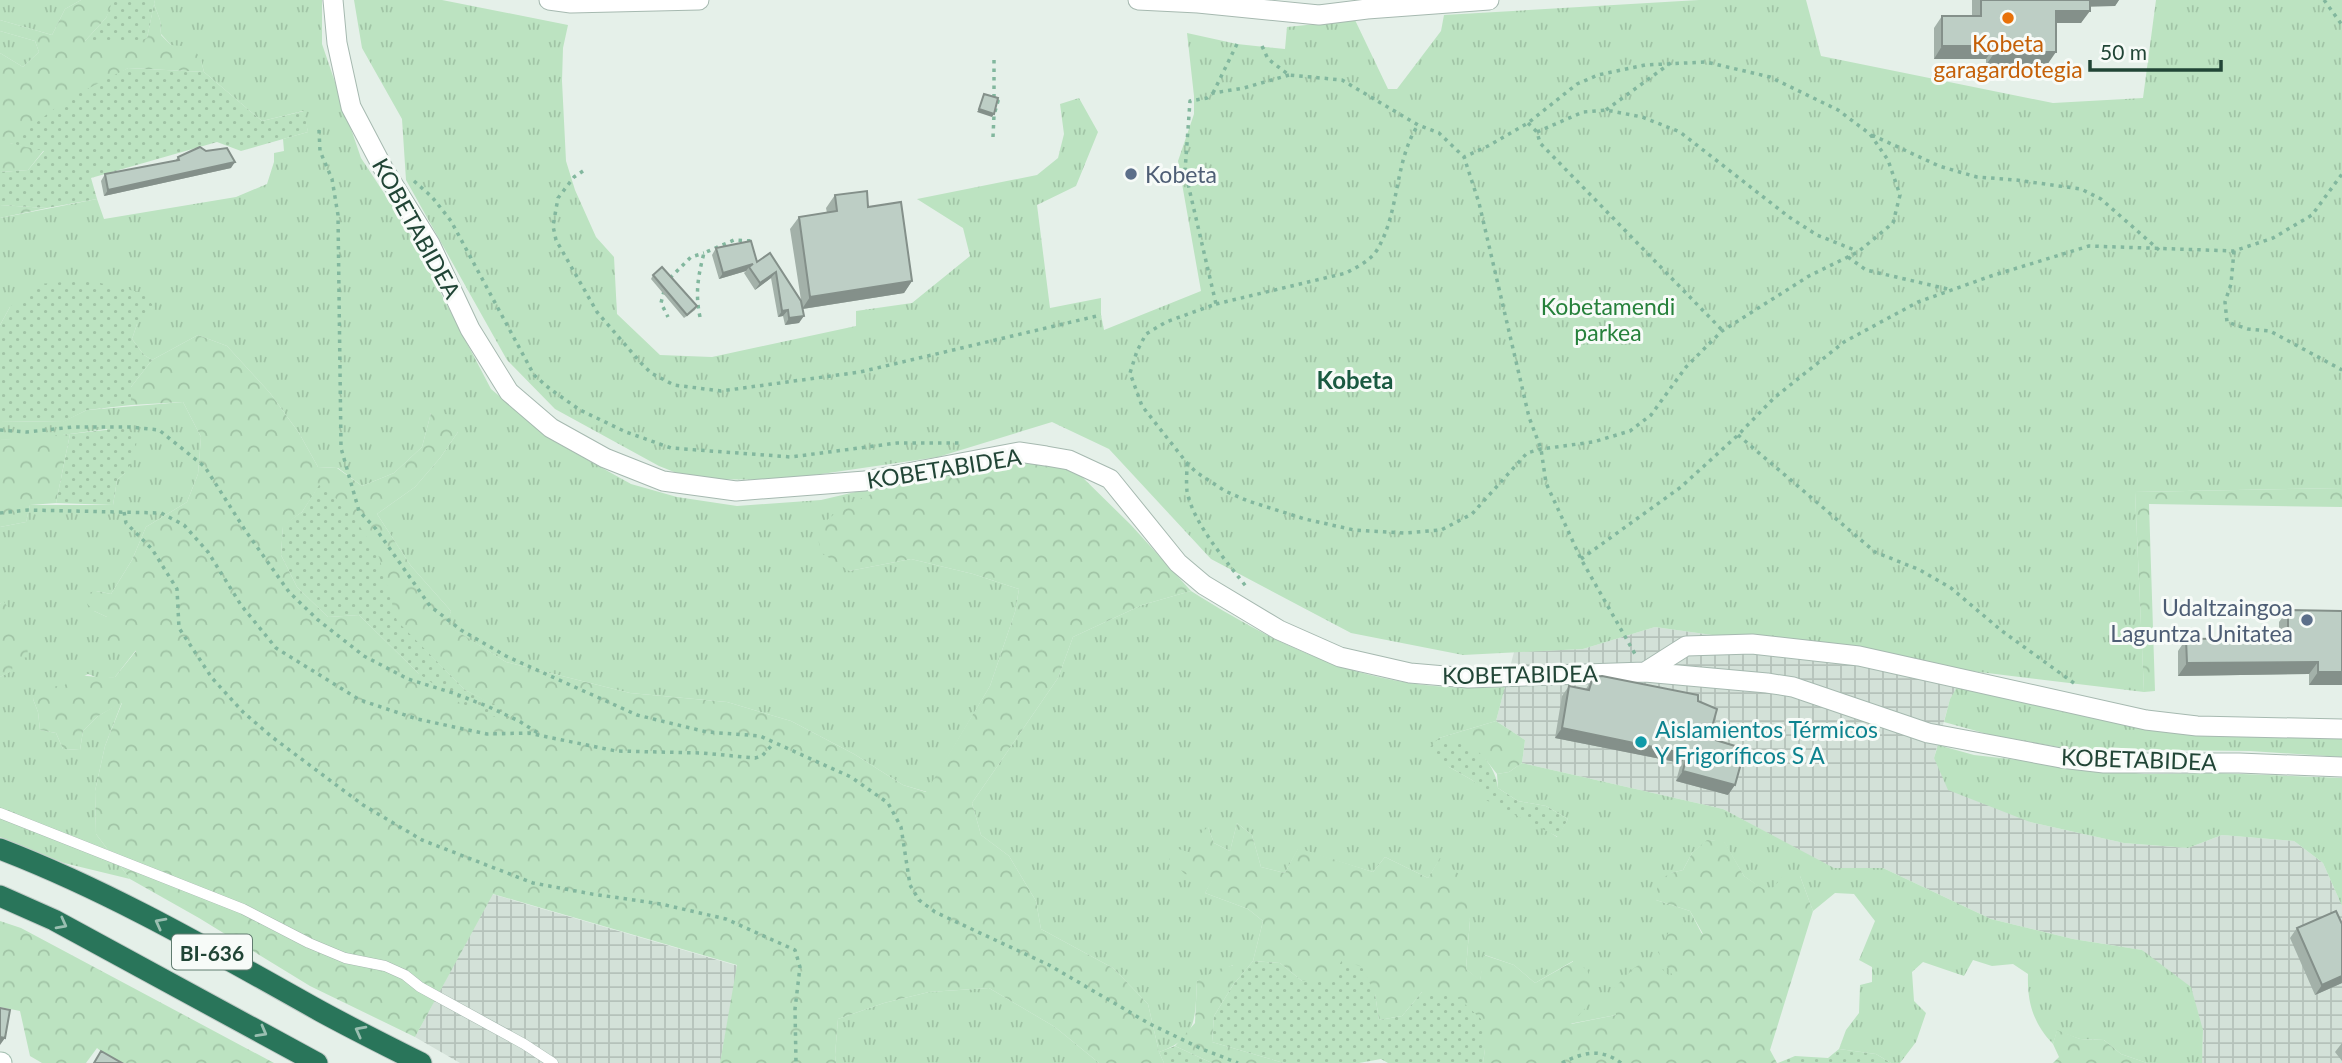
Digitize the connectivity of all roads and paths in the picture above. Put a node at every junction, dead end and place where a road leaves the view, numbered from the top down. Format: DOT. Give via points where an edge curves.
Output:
graph roads {
  1 [pos="333,0"];
  2 [pos="549,0"];
  3 [pos="699,0"];
  4 [pos="1138,0"];
  5 [pos="1489,0"];
  6 [pos="2324,0"];
  7 [pos="2342,25"];
  8 [pos="1237,44"];
  9 [pos="1262,46"];
  10 [pos="994,58"];
  11 [pos="1672,62"];
  12 [pos="1289,75"];
  13 [pos="1213,93"];
  14 [pos="1606,110"];
  15 [pos="1528,123"];
  16 [pos="1418,125"];
  17 [pos="319,130"];
  18 [pos="1537,132"];
  19 [pos="1870,134"];
  20 [pos="993,137"];
  21 [pos="1464,157"];
  22 [pos="583,171"];
  23 [pos="405,174"];
  24 [pos="2342,174"];
  25 [pos="754,241"];
  26 [pos="2159,250"];
  27 [pos="2234,251"];
  28 [pos="1858,252"];
  29 [pos="704,253"];
  30 [pos="1848,257"];
  31 [pos="1953,290"];
  32 [pos="1216,303"];
  33 [pos="1101,315"];
  34 [pos="668,317"];
  35 [pos="700,317"];
  36 [pos="1722,331"];
  37 [pos="2342,373"];
  38 [pos="0,430"];
  39 [pos="1738,435"];
  40 [pos="1541,449"];
  41 [pos="986,460"];
  42 [pos="1187,463"];
  43 [pos="124,512"];
  44 [pos="0,513"];
  45 [pos="1581,559"];
  46 [pos="1255,599"];
  47 [pos="1645,672"];
  48 [pos="2105,710"];
  49 [pos="2342,729"];
  50 [pos="544,737"];
  51 [pos="774,743"];
  52 [pos="2342,767"];
  53 [pos="0,813"];
  54 [pos="0,849"];
  55 [pos="0,895"];
  56 [pos="317,1063"];
  57 [pos="421,1063"];
  58 [pos="553,1063"];
  59 [pos="796,1063"];
  60 [pos="1238,1063"];
  61 [pos="1562,1063"];
  62 [pos="1621,1063"];
  1 -- 41 [label="street, KOBETABIDEA" via="351,107 429,244 470,329 509,392 551,428 606,458 663,481 736,491 864,481"];
  2 -- 3 [label="street"];
  4 -- 5 [label="street" via="1319,15"];
  6 -- 7 [label="path"];
  8 -- 13 [label="path"];
  9 -- 12 [label="path" via="1268,59"];
  10 -- 20 [label="path" via="994,99 998,101"];
  11 -- 14 [label="path"];
  11 -- 15 [label="path" via="1598,75 1577,84"];
  11 -- 19 [label="path" via="1706,62 1770,77 1838,110"];
  12 -- 13 [label="path"];
  12 -- 16 [label="path" via="1342,80"];
  13 -- 32 [label="path" via="1207,99 1190,101 1185,171"];
  14 -- 18 [label="path" via="1583,112"];
  14 -- 28 [label="path" via="1642,117 1680,132 1789,217"];
  15 -- 18 [label="path"];
  15 -- 21 [label="path"];
  16 -- 21 [label="path" via="1438,133"];
  16 -- 32 [label="path" via="1408,140 1385,230 1376,251 1364,263 1346,273"];
  17 -- 51 [label="path" via="338,215 341,448 359,511 430,606 506,656 637,715 707,732 760,736"];
  18 -- 36 [label="path" via="1540,143"];
  19 -- 26 [label="path" via="1939,166 1977,177 2081,189 2101,199"];
  19 -- 28 [label="path" via="1888,160 1900,195 1893,223"];
  21 -- 40 [label="path"];
  22 -- 33 [label="path" via="558,198 553,226 556,240 597,312 651,373 674,385 721,391 860,372"];
  23 -- 41 [label="path" via="432,197 451,222 534,375 580,410 671,448 791,457 897,443 963,443 978,444"];
  24 -- 27 [label="path" via="2312,215 2273,238"];
  25 -- 29 [label="path" via="734,240"];
  26 -- 27 [label="path"];
  26 -- 31 [label="path" via="2089,246"];
  27 -- 37 [label="path" via="2225,302 2227,322 2270,331"];
  28 -- 30 [label="path"];
  29 -- 34 [label="path" via="691,257 673,274 662,303"];
  29 -- 35 [label="path" via="696,298"];
  30 -- 31 [label="path" via="1866,270"];
  30 -- 36 [label="path" via="1808,276"];
  31 -- 39 [label="path" via="1918,302 1844,342 1774,398"];
  32 -- 42 [label="path" via="1146,334 1130,373 1142,406"];
  36 -- 40 [label="path" via="1686,367 1651,415 1630,431"];
  38 -- 50 [label="path" via="159,430 205,467 289,592 318,620 365,656 401,676 487,706"];
  39 -- 45 [label="path" via="1681,486"];
  39 -- 48 [label="path" via="1875,552 1951,588"];
  40 -- 42 [label="path" via="1527,453 1472,514 1441,530 1405,533 1354,530 1248,501 1225,491"];
  40 -- 45 [label="path" via="1546,483"];
  41 -- 47 [label="street, KOBETABIDEA" via="1019,452 1046,456 1069,460 1110,479 1178,563 1204,585 1279,630 1340,657 1410,673 1468,678"];
  42 -- 46 [label="path" via="1187,491 1193,508"];
  43 -- 44 [label="path"];
  43 -- 50 [label="path" via="161,513 184,525 275,648 360,699 443,725 487,734"];
  43 -- 59 [label="path" via="126,523 152,549 177,589 179,628 212,678 262,729 363,805 422,840 533,883 726,919 795,950 800,967"];
  45 -- 47 [label="path"];
  47 -- 48 [label="street" via="1686,646 1752,644 1859,656"];
  47 -- 52 [label="street, KOBETABIDEA" via="1793,687 1928,733 2061,758 2104,763"];
  48 -- 49 [label="street" via="2197,726"];
  50 -- 51 [label="path" via="616,751 755,758"];
  51 -- 60 [label="path" via="851,777 888,803 901,827 910,886 935,912 1049,965 1150,1024"];
  53 -- 58 [label="lane" via="243,909 345,958 385,965"];
  57 -- 54 [label="highway, BI-636, one-way" via="155,920 63,874"];
  55 -- 56 [label="highway, BI-636, one-way"];
  61 -- 62 [label="path" via="1599,1052"];
}
